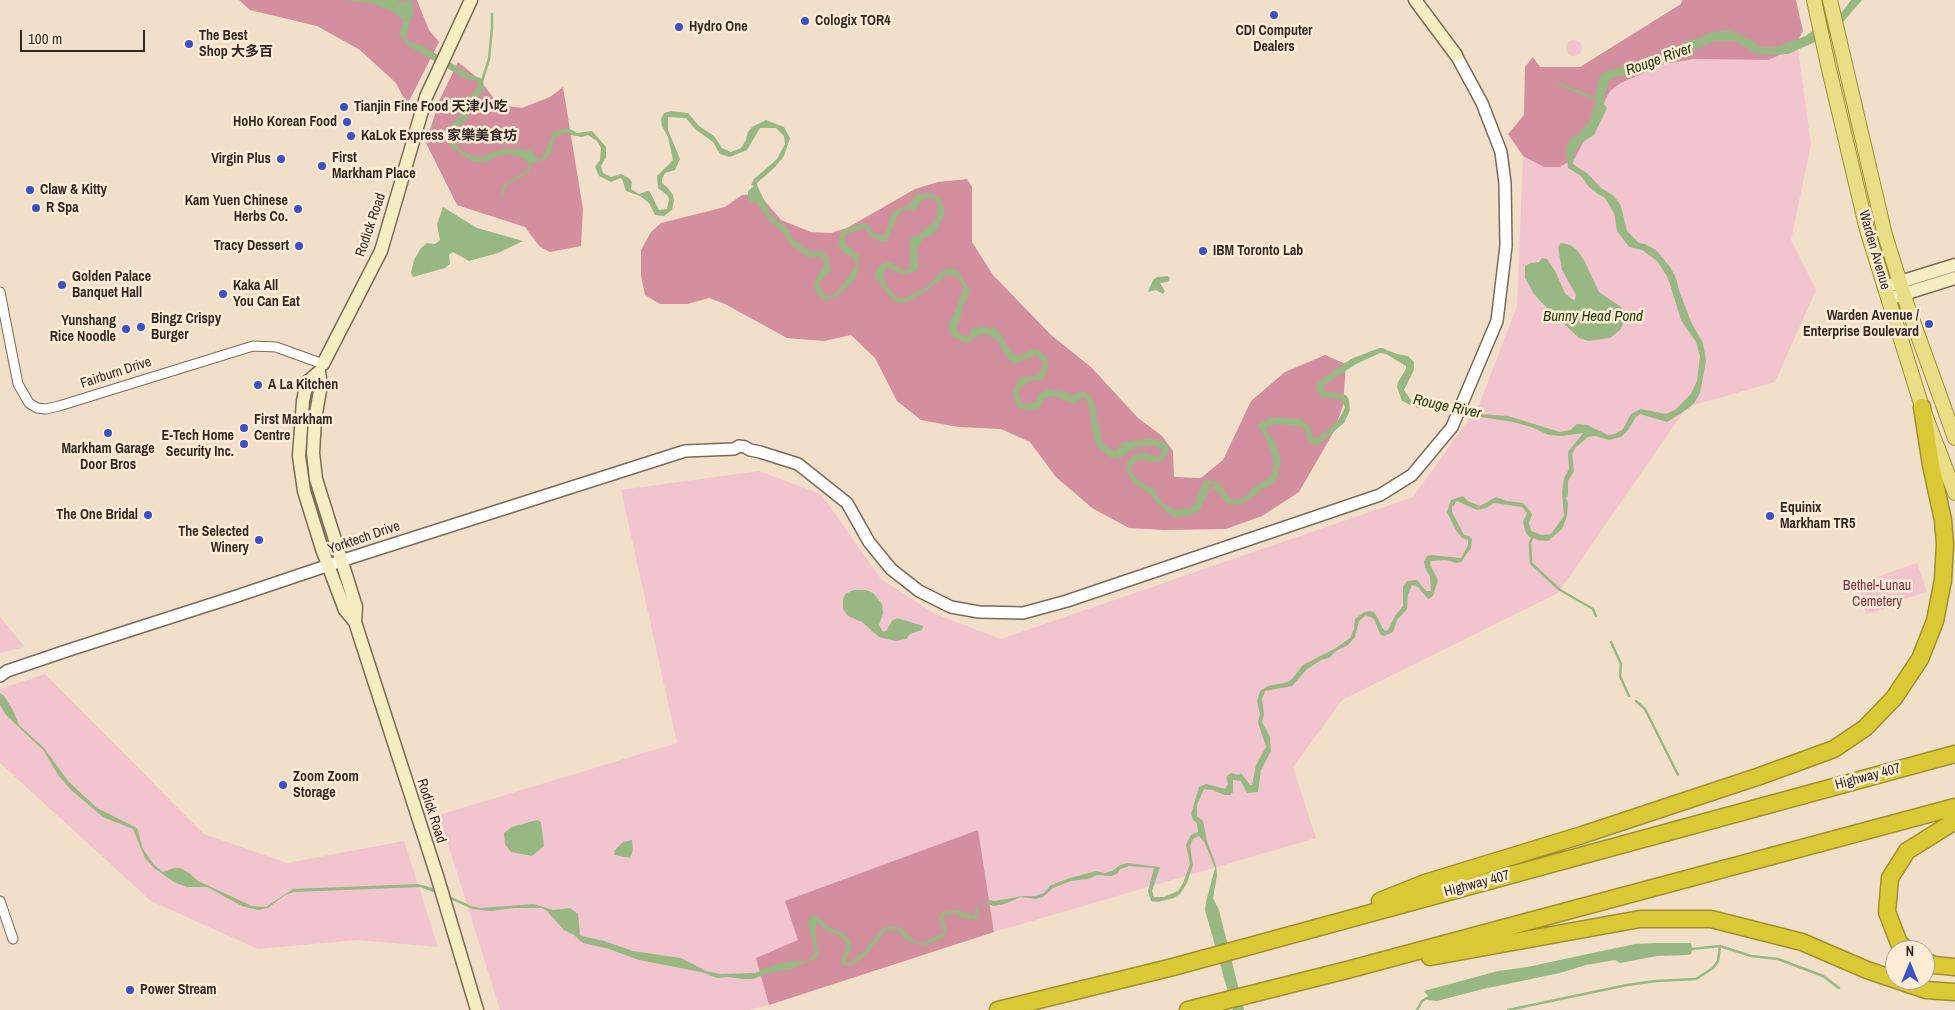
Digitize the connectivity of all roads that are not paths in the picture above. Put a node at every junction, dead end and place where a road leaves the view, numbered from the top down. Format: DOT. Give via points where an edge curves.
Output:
graph roads {
  1 [pos="1830,0"];
  2 [pos="1815,2"];
  3 [pos="1420,3"];
  4 [pos="469,5"];
  5 [pos="1456,55"];
  6 [pos="1955,265"];
  7 [pos="1955,278"];
  8 [pos="1902,288"];
  9 [pos="0,292"];
  10 [pos="1886,293"];
  11 [pos="321,368"];
  12 [pos="1922,407"];
  13 [pos="1955,438"];
  14 [pos="1955,493"];
  15 [pos="334,564"];
  16 [pos="2,673"];
  17 [pos="1955,754"];
  18 [pos="1955,807"];
  19 [pos="1955,821"];
  20 [pos="0,901"];
  21 [pos="1298,933"];
  22 [pos="13,939"];
  23 [pos="1899,940"];
  24 [pos="1935,965"];
  25 [pos="1955,967"];
  26 [pos="1347,970"];
  27 [pos="1955,992"];
  28 [pos="477,1010"];
  29 [pos="998,1010"];
  30 [pos="1188,1010"];
  1 -- 8 [label="main road, Warden Avenue" via="1884,235"];
  2 -- 10 [label="main road, Warden Avenue" via="1867,230"];
  3 -- 5 [label="main road"];
  4 -- 11 [label="main road, Rodick Road" via="431,85 381,251"];
  5 -- 15 [label="street, Yorktech Drive" via="1482,103 1501,152 1506,230 1497,321 1452,427 1412,475 1380,495 1067,602 1023,613 979,612 951,607 919,591 891,569 874,549 847,503 798,464 750,450 746,453 734,449 686,451"];
  6 -- 8 [label="main road"];
  7 -- 8 [label="main road"];
  8 -- 10 [label="main road"];
  8 -- 13 [label="main road, Warden Avenue"];
  9 -- 11 [label="street, Fairburn Drive" via="18,384 29,402 37,408 59,406 253,346 276,346"];
  10 -- 12 [label="main road, Warden Avenue"];
  11 -- 15 [label="main road, Rodick Road" via="313,453"];
  12 -- 14 [label="main road, Warden Avenue"];
  12 -- 21 [label="highway" via="1943,520 1943,580 1935,621 1920,659 1894,698 1865,728 1834,749 1760,776 1425,883"];
  15 -- 16 [label="street, Yorktech Drive"];
  15 -- 28 [label="main road, Rodick Road" via="356,608 355,622"];
  17 -- 21 [label="highway, Highway 407"];
  18 -- 26 [label="highway"];
  19 -- 23 [label="highway" via="1907,852 1890,878 1887,912"];
  20 -- 22 [label="street"];
  21 -- 29 [label="highway, Highway 407"];
  24 -- 25 [label="highway"];
  26 -- 27 [label="highway" via="1640,919 1711,919 1802,942 1867,970 1926,990"];
  26 -- 30 [label="highway"];
}
